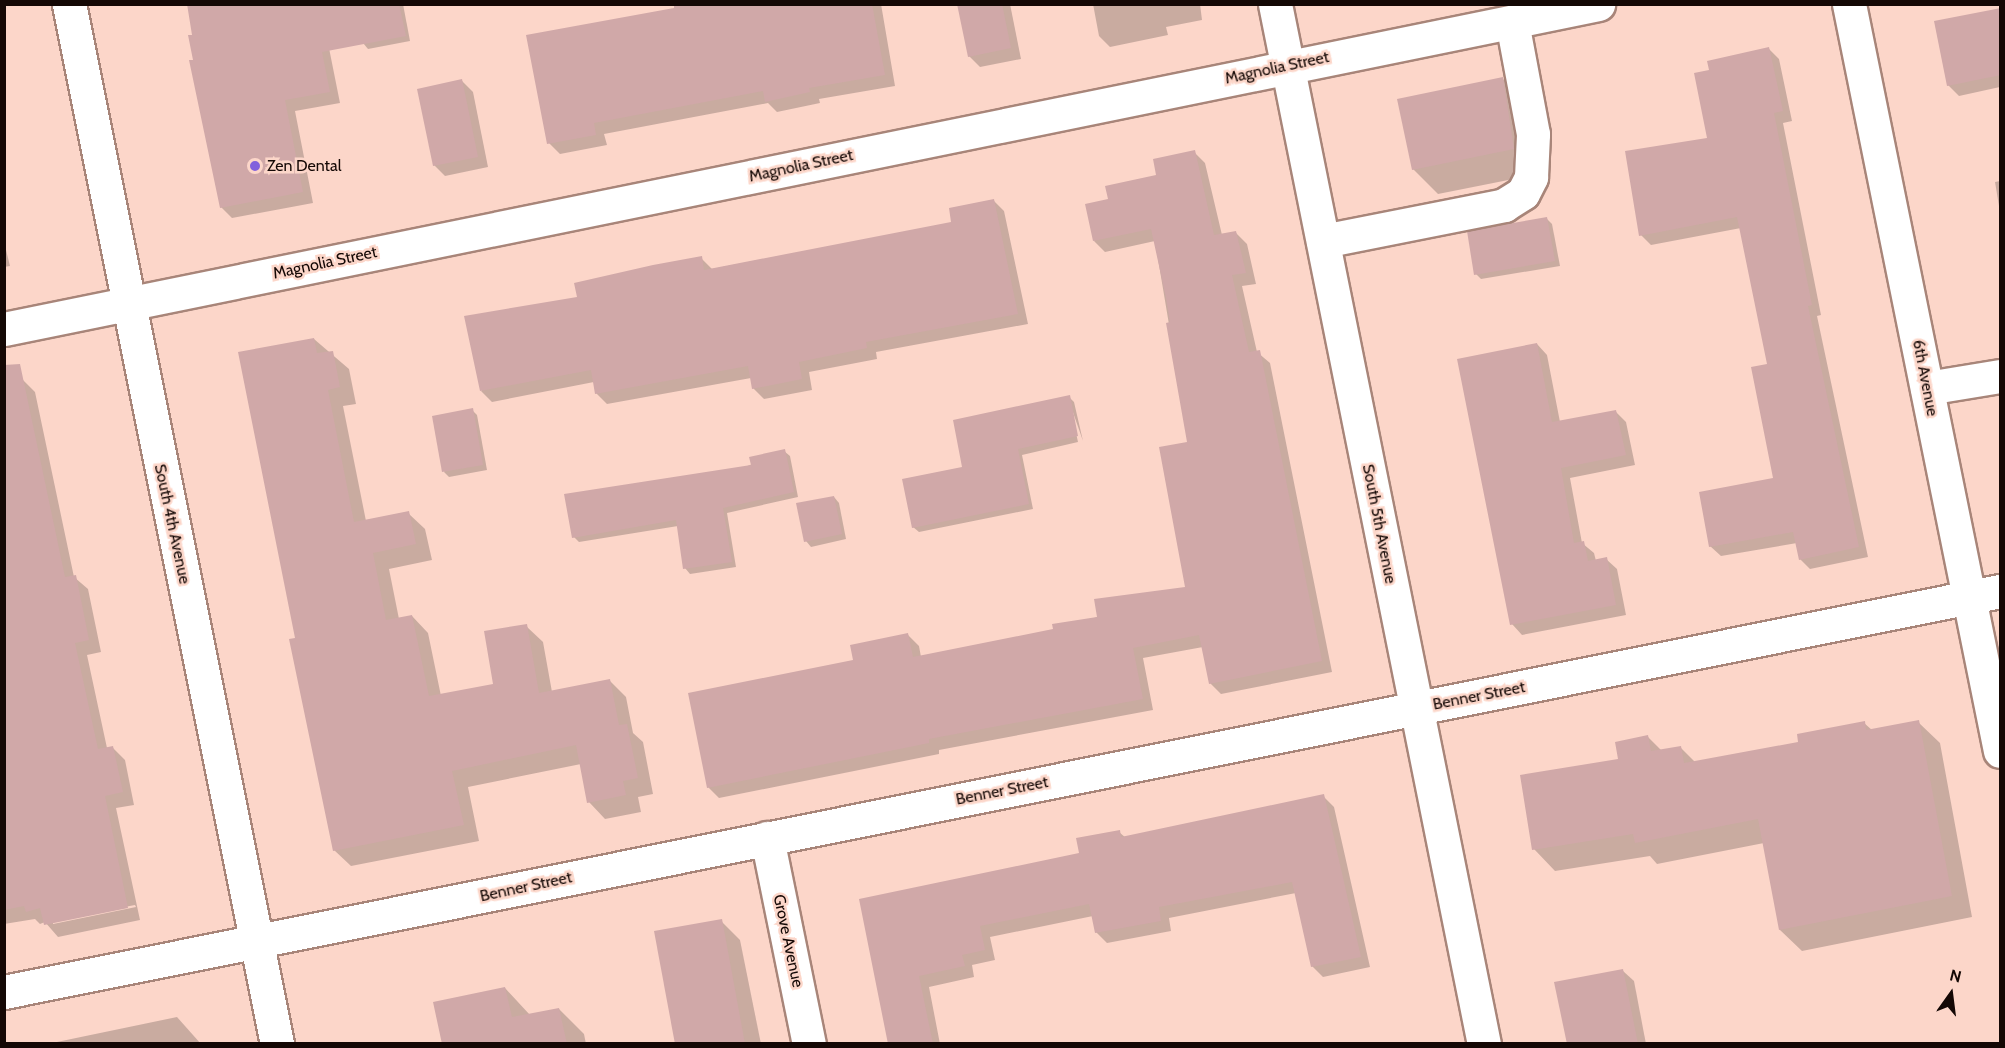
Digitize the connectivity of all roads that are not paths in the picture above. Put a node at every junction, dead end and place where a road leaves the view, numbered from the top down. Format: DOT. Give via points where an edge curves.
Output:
graph roads {
  1 [pos="69,4"];
  2 [pos="1275,4"];
  3 [pos="1598,4"];
  4 [pos="1849,4"];
  5 [pos="1512,22"];
  6 [pos="1288,66"];
  7 [pos="1323,241"];
  8 [pos="127,304"];
  9 [pos="4,329"];
  10 [pos="2001,376"];
  11 [pos="1927,388"];
  12 [pos="1985,594"];
  13 [pos="1416,709"];
  14 [pos="2001,751"];
  15 [pos="767,838"];
  16 [pos="257,942"];
  17 [pos="4,992"];
  18 [pos="278,1044"];
  19 [pos="809,1044"];
  20 [pos="1484,1044"];
  1 -- 8 [label="street, South 4th Avenue"];
  2 -- 6 [label="street, South 5th Avenue"];
  3 -- 5 [label="street, Magnolia Street"];
  4 -- 11 [label="street, 6th Avenue"];
  5 -- 6 [label="street, Magnolia Street"];
  5 -- 7 [label="street" via="1533,134 1531,177 1523,193 1504,205"];
  6 -- 7 [label="street, South 5th Avenue"];
  6 -- 8 [label="street, Magnolia Street"];
  7 -- 13 [label="street, South 5th Avenue"];
  8 -- 9 [label="street, Magnolia Street"];
  8 -- 16 [label="street, South 4th Avenue"];
  10 -- 11 [label="street"];
  11 -- 12 [label="street, 6th Avenue"];
  12 -- 13 [label="street, Benner Street"];
  12 -- 14 [label="street, 6th Avenue"];
  13 -- 15 [label="street, Benner Street"];
  13 -- 20 [label="street, South 5th Avenue"];
  15 -- 16 [label="street, Benner Street"];
  15 -- 19 [label="street, Grove Avenue"];
  16 -- 17 [label="street, Benner Street"];
  16 -- 18 [label="street, South 4th Avenue"];
}
